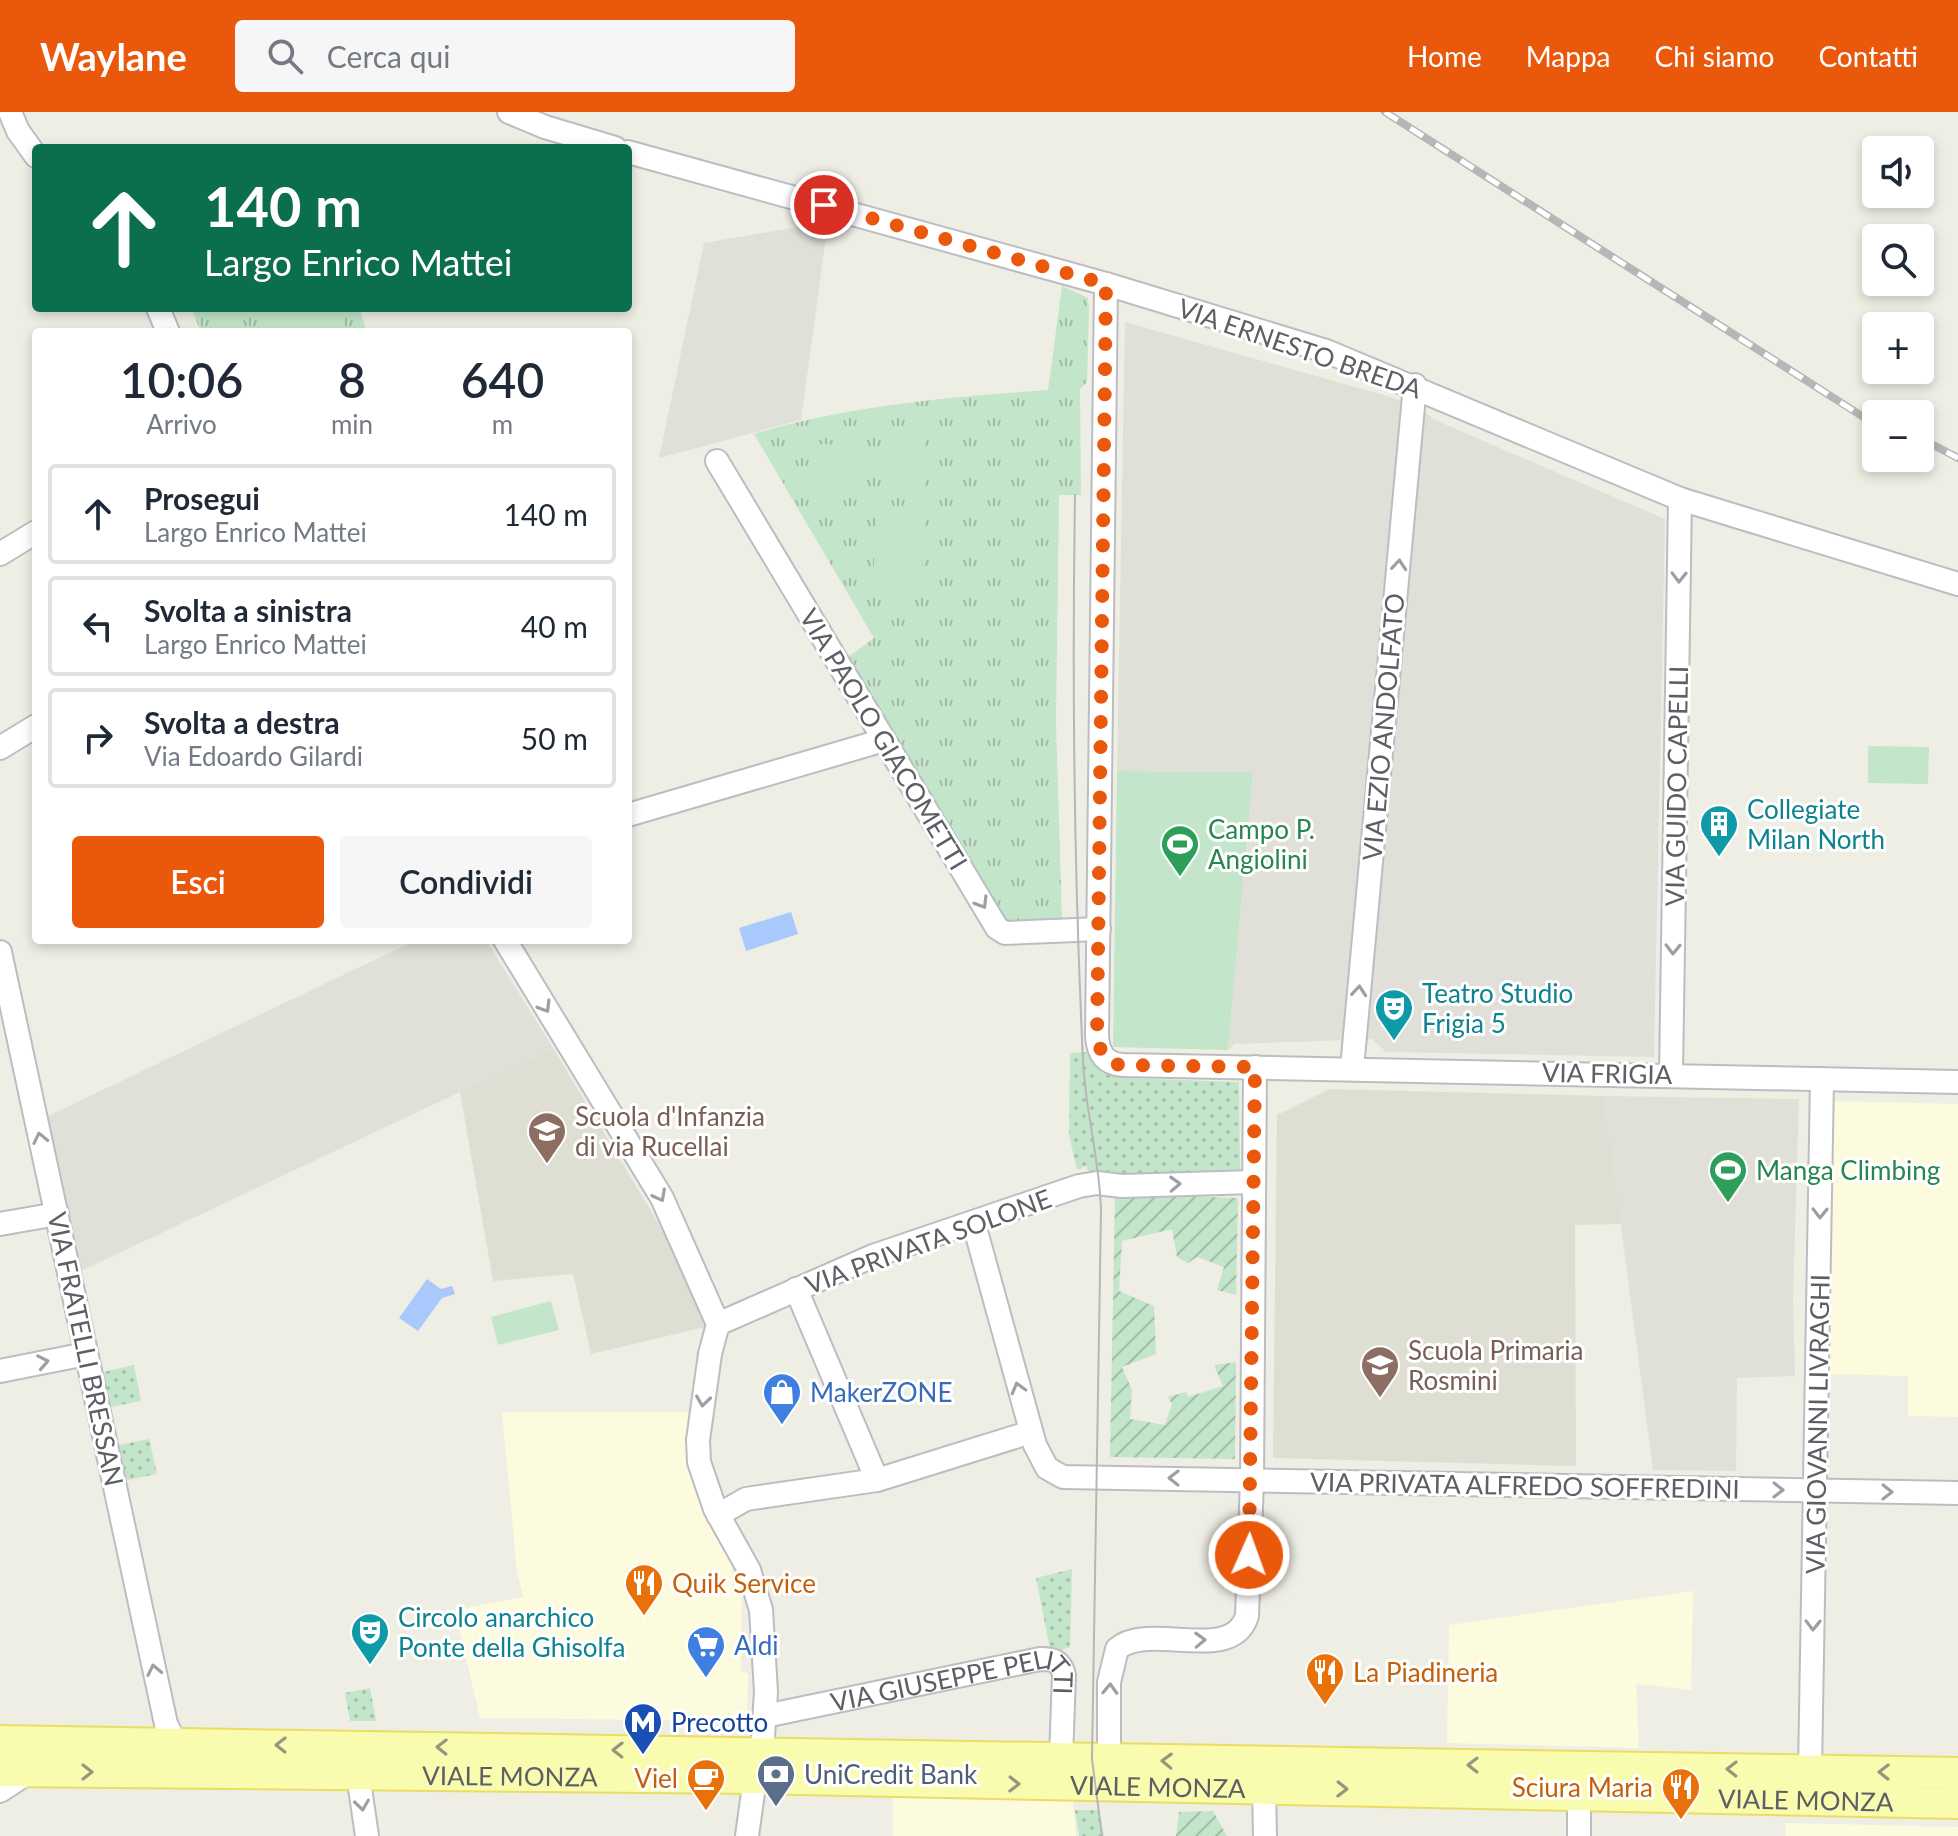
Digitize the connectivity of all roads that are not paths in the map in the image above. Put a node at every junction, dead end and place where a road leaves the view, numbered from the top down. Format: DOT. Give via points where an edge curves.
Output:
graph roads {
  1 [pos="10,112"];
  2 [pos="509,112"];
  3 [pos="602,144"];
  4 [pos="32,150"];
  5 [pos="632,153"];
  6 [pos="1106,284"];
  7 [pos="1415,385"];
  8 [pos="717,461"];
  9 [pos="1680,499"];
  10 [pos="32,534"];
  11 [pos="0,554"];
  12 [pos="1958,584"];
  13 [pos="32,728"];
  14 [pos="884,740"];
  15 [pos="0,748"];
  16 [pos="632,814"];
  17 [pos="1099,929"];
  18 [pos="507,944"];
  19 [pos="0,952"];
  20 [pos="1255,1067"];
  21 [pos="1352,1068"];
  22 [pos="1671,1074"];
  23 [pos="1822,1079"];
  24 [pos="1958,1082"];
  25 [pos="1254,1182"];
  26 [pos="57,1214"];
  27 [pos="0,1224"];
  28 [pos="974,1224"];
  29 [pos="796,1289"];
  30 [pos="718,1324"];
  31 [pos="86,1354"];
  32 [pos="0,1371"];
  33 [pos="1031,1432"];
  34 [pos="877,1480"];
  35 [pos="1252,1480"];
  36 [pos="1816,1491"];
  37 [pos="1958,1493"];
  38 [pos="718,1515"];
  39 [pos="765,1716"];
  40 [pos="0,1741"];
  41 [pos="176,1744"];
  42 [pos="1061,1759"];
  43 [pos="358,1760"];
  44 [pos="758,1765"];
  45 [pos="1810,1770"];
  46 [pos="14,1771"];
  47 [pos="1109,1773"];
  48 [pos="1958,1773"];
  49 [pos="1264,1787"];
  50 [pos="0,1791"];
  51 [pos="1579,1793"];
  52 [pos="1958,1803"];
  53 [pos="367,1836"];
  54 [pos="747,1836"];
  55 [pos="1265,1836"];
  56 [pos="1579,1836"];
  1 -- 4 [label="street"];
  2 -- 3 [label="street"];
  5 -- 6 [label="street, VIA ERNESTO BREDA"];
  6 -- 7 [label="street, VIA ERNESTO BREDA" via="1326,351"];
  6 -- 17 [label="street"];
  7 -- 9 [label="street, VIA ERNESTO BREDA"];
  21 -- 7 [label="street, VIA EZIO ANDOLFATO, one-way"];
  8 -- 14 [label="street, VIA PAOLO GIACOMETTI"];
  9 -- 12 [label="street, VIA ERNESTO BREDA"];
  9 -- 22 [label="street, VIA GUIDO CAPELLI, one-way"];
  10 -- 11 [label="street"];
  13 -- 15 [label="street"];
  14 -- 16 [label="street"];
  14 -- 17 [label="street, VIA PAOLO GIACOMETTI, one-way" via="997,928 1012,933"];
  17 -- 20 [label="street, VIA FRIGIA" via="1097,1041 1105,1059 1119,1065"];
  18 -- 30 [label="street, one-way" via="662,1198"];
  26 -- 19 [label="street, VIA FRATELLI BRESSAN, one-way"];
  20 -- 21 [label="street, VIA FRIGIA"];
  20 -- 25 [label="street"];
  21 -- 22 [label="street, VIA FRIGIA"];
  22 -- 23 [label="street, VIA FRIGIA"];
  23 -- 24 [label="street, VIA FRIGIA"];
  23 -- 36 [label="street, VIA GIOVANNI LIVRAGHI, one-way"];
  28 -- 25 [label="street, VIA PRIVATA SOLONE, one-way" via="1097,1183"];
  25 -- 35 [label="street"];
  26 -- 27 [label="street"];
  26 -- 31 [label="street, VIA FRATELLI BRESSAN"];
  28 -- 29 [label="street, VIA PRIVATA SOLONE" via="873,1256"];
  33 -- 28 [label="street, one-way"];
  29 -- 30 [label="street, VIA PRIVATA SOLONE"];
  29 -- 34 [label="street"];
  30 -- 38 [label="street, one-way" via="698,1449"];
  32 -- 31 [label="street, one-way"];
  41 -- 31 [label="street, VIA FRATELLI BRESSAN, one-way" via="166,1724"];
  33 -- 34 [label="street"];
  35 -- 33 [label="street, VIA PRIVATA ALFREDO SOFFREDINI, one-way" via="1063,1477 1040,1457"];
  34 -- 38 [label="street" via="746,1499"];
  35 -- 36 [label="street, VIA PRIVATA ALFREDO SOFFREDINI, one-way"];
  47 -- 35 [label="street, VIA GIUSEPPE PELITTI, one-way" via="1109,1682 1121,1645 1137,1639 1226,1637 1240,1629 1247,1616"];
  36 -- 37 [label="street, VIA PRIVATA ALFREDO SOFFREDINI, one-way"];
  36 -- 45 [label="street, VIA GIOVANNI LIVRAGHI, one-way"];
  38 -- 39 [label="street" via="749,1570 759,1601"];
  39 -- 42 [label="street, VIA GIUSEPPE PELITTI" via="1054,1660 1064,1675"];
  39 -- 44 [label="street"];
  40 -- 41 [label="main road, VIALE MONZA"];
  43 -- 41 [label="main road, VIALE MONZA, one-way"];
  42 -- 44 [label="main road, VIALE MONZA"];
  42 -- 47 [label="main road, VIALE MONZA"];
  43 -- 44 [label="main road, VIALE MONZA"];
  46 -- 43 [label="main road, VIALE MONZA, one-way"];
  43 -- 53 [label="street, one-way"];
  44 -- 47 [label="main road, VIALE MONZA, one-way"];
  44 -- 54 [label="street"];
  45 -- 47 [label="main road, VIALE MONZA, one-way"];
  48 -- 45 [label="main road, VIALE MONZA, one-way"];
  46 -- 50 [label="street"];
  47 -- 49 [label="main road, VIALE MONZA"];
  49 -- 51 [label="main road, VIALE MONZA, one-way"];
  49 -- 55 [label="street"];
  51 -- 52 [label="main road, VIALE MONZA"];
  51 -- 56 [label="street"];
}
